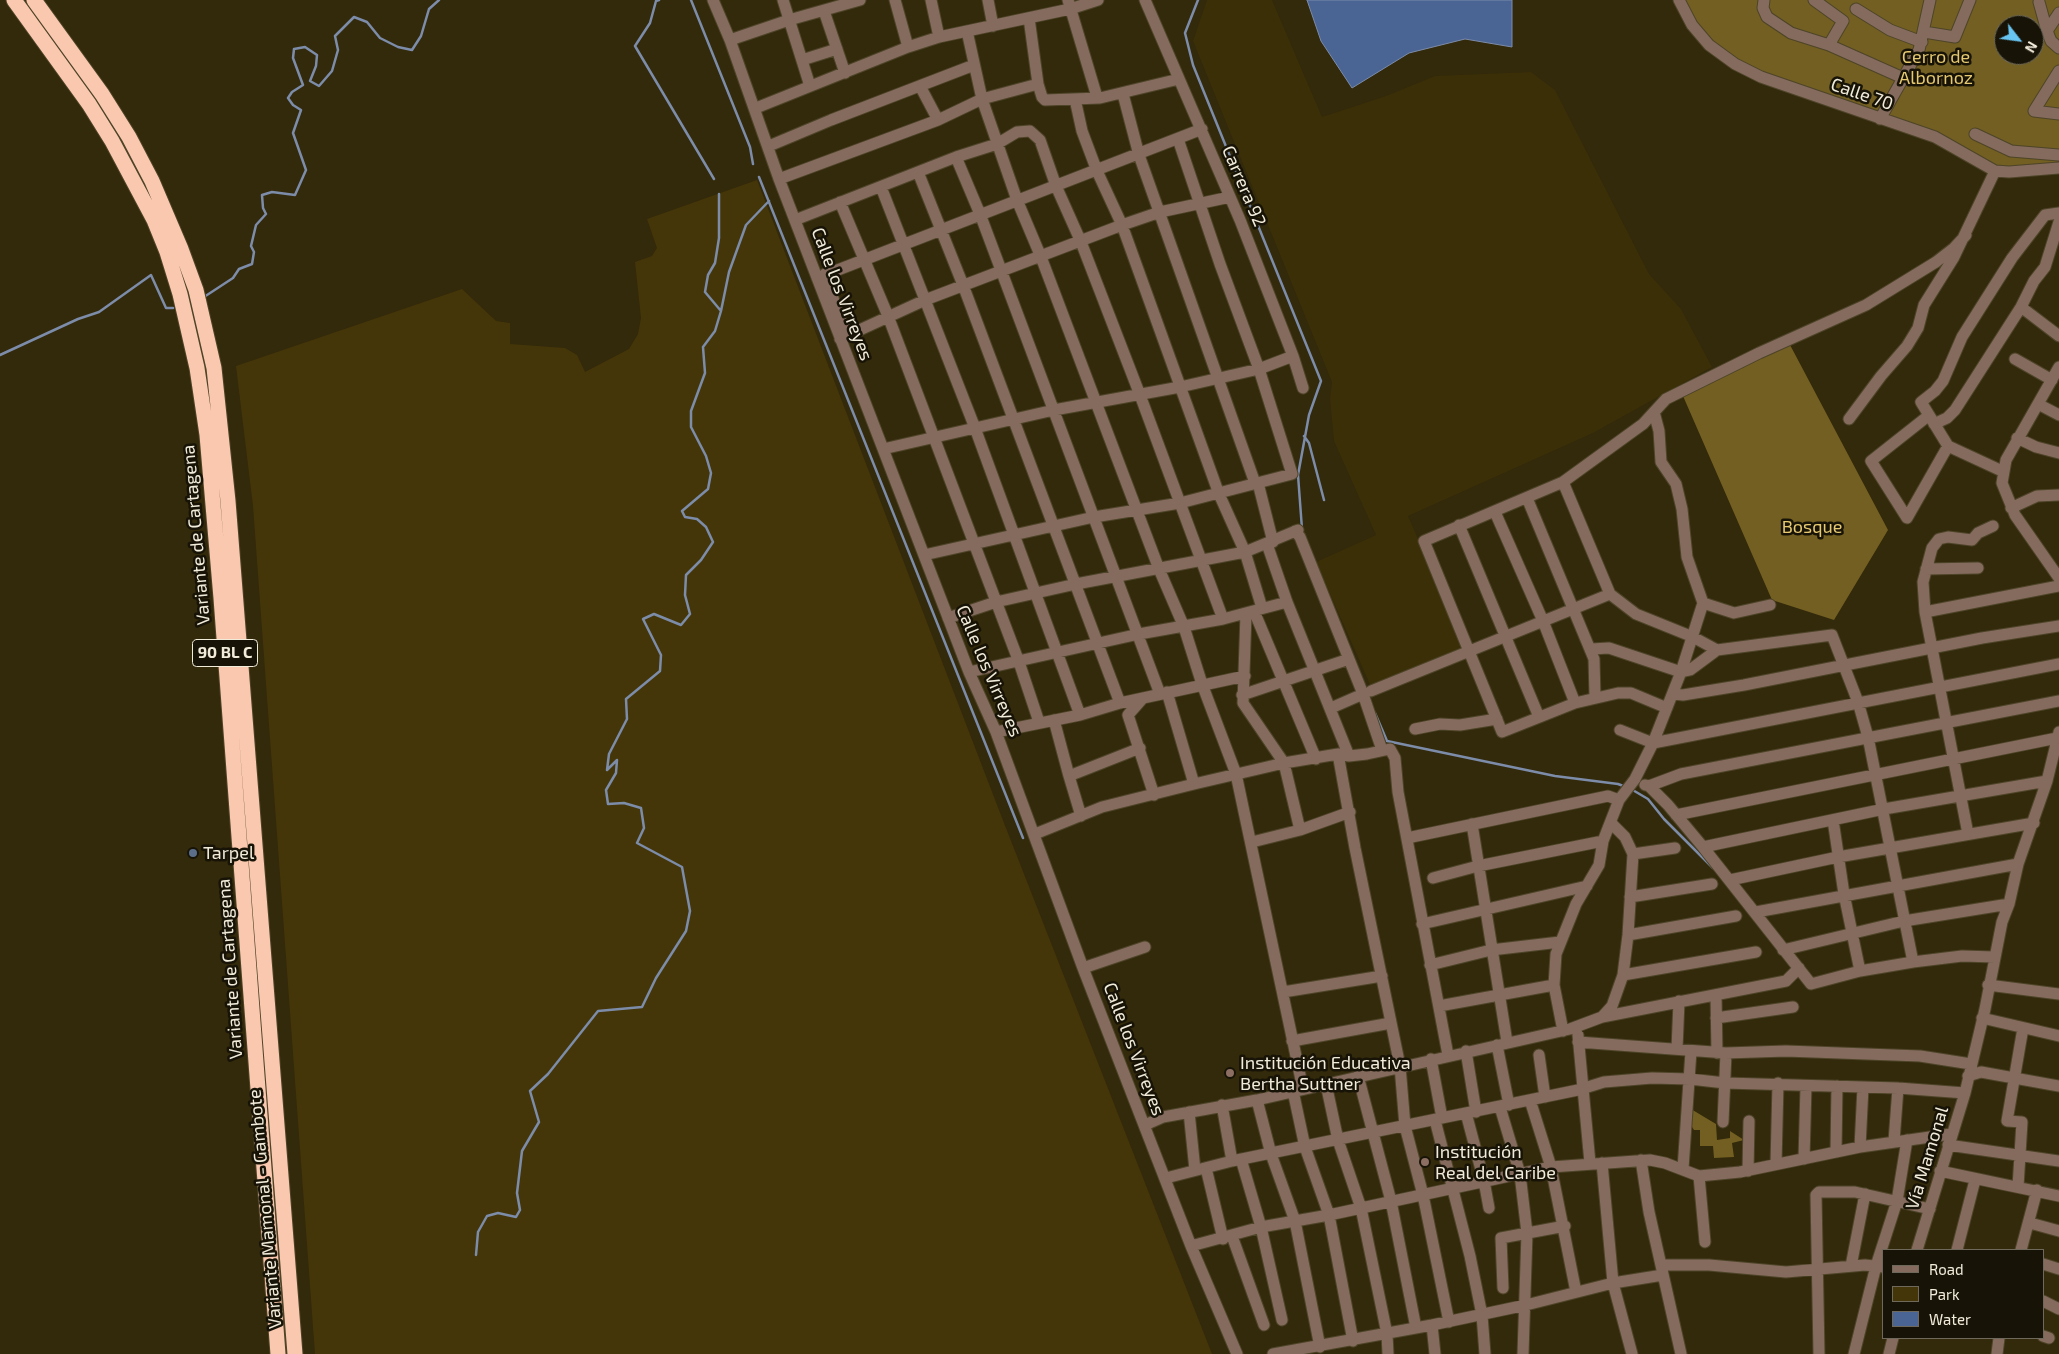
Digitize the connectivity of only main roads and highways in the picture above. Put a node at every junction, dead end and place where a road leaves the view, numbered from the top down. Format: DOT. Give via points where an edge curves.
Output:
graph roads {
  1 [pos="14,0"];
  2 [pos="34,0"];
  3 [pos="278,1354"];
  4 [pos="295,1354"];
  1 -- 3 [label="highway, Variante de Cartagena / 90 BL C" via="89,104 154,220 180,294 197,368 207,435 220,588"];
  2 -- 4 [label="highway, Variante Mamonal - Gambote" via="102,94 152,181 196,290 214,368 229,511"];
}
